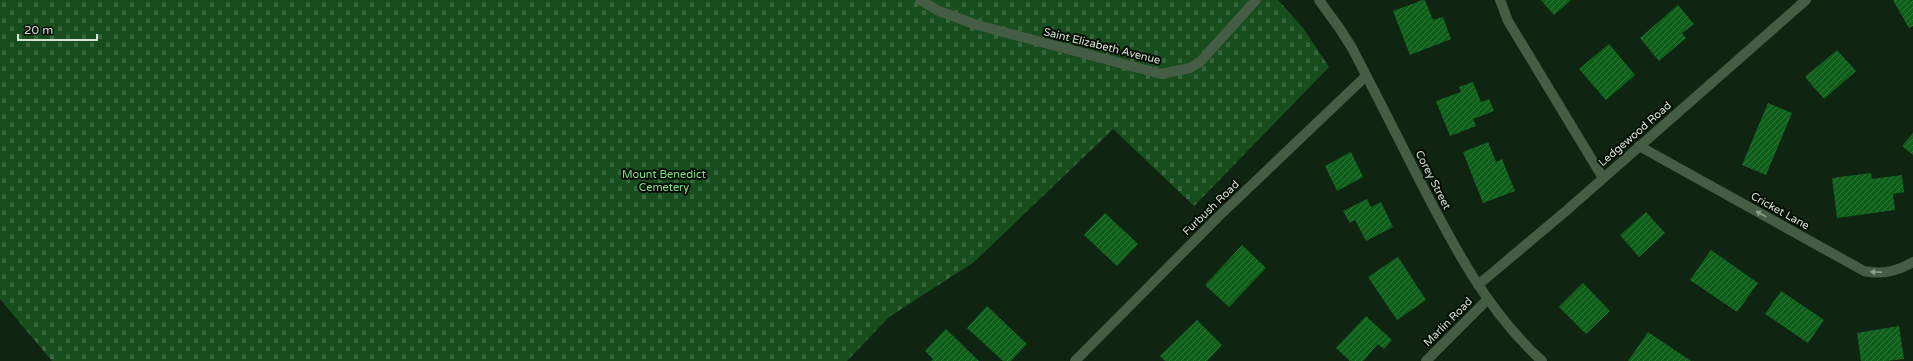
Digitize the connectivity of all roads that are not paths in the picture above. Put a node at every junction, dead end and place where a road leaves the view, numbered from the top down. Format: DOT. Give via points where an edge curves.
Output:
graph roads {
  1 [pos="920,0"];
  2 [pos="1256,0"];
  3 [pos="1319,0"];
  4 [pos="1500,0"];
  5 [pos="1806,0"];
  6 [pos="1366,76"];
  7 [pos="1639,146"];
  8 [pos="1603,178"];
  9 [pos="1913,262"];
  10 [pos="1478,285"];
  11 [pos="1488,299"];
  12 [pos="1075,361"];
  13 [pos="1426,361"];
  14 [pos="1542,361"];
  1 -- 2 [label="street, Saint Elizabeth Avenue" via="939,11 977,25 1161,74 1190,68 1200,62"];
  3 -- 6 [label="street, Corey Street" via="1340,29"];
  4 -- 8 [label="street" via="1508,21"];
  5 -- 7 [label="street, Ledgewood Road"];
  6 -- 10 [label="street, Corey Street" via="1450,239"];
  6 -- 12 [label="street, Furbush Road" via="1192,243"];
  7 -- 8 [label="street, Ledgewood Road"];
  9 -- 7 [label="street, Cricket Lane, one-way" via="1894,271 1864,271"];
  8 -- 10 [label="street, Ledgewood Road"];
  10 -- 11 [label="street, Corey Street"];
  11 -- 13 [label="street, Marlin Road"];
  11 -- 14 [label="street, Corey Street" via="1519,339"];
}
